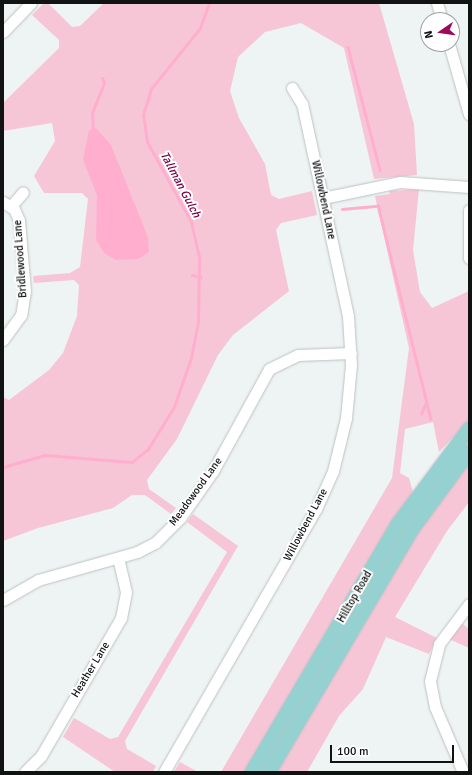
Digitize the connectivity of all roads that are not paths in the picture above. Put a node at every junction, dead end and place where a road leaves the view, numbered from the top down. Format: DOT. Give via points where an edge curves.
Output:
graph roads {
  1 [pos="31,3"];
  2 [pos="3,32"];
  3 [pos="451,52"];
  4 [pos="292,88"];
  5 [pos="469,114"];
  6 [pos="469,187"];
  7 [pos="23,192"];
  8 [pos="323,198"];
  9 [pos="7,204"];
  10 [pos="469,210"];
  11 [pos="468,226"];
  12 [pos="469,258"];
  13 [pos="3,340"];
  14 [pos="351,353"];
  15 [pos="469,429"];
  16 [pos="469,452"];
  17 [pos="118,558"];
  18 [pos="3,600"];
  19 [pos="469,604"];
  20 [pos="25,772"];
  21 [pos="164,772"];
  22 [pos="252,772"];
  23 [pos="269,772"];
  24 [pos="463,772"];
  1 -- 2 [label="street"];
  3 -- 5 [label="street"];
  4 -- 8 [label="street, Willowbend Lane" via="302,104"];
  6 -- 8 [label="street" via="400,182"];
  7 -- 9 [label="street"];
  8 -- 14 [label="street, Willowbend Lane" via="345,303"];
  9 -- 13 [label="street, Bridlewood Lane" via="19,220 25,300 18,322"];
  10 -- 11 [label="street"];
  11 -- 12 [label="street"];
  14 -- 17 [label="street, Meadowood Lane" via="298,355 269,368 258,383 222,457 180,518 151,545"];
  14 -- 21 [label="street, Willowbend Lane" via="346,418 322,498"];
  15 -- 22 [label="main road, Hilltop Road" via="398,524"];
  16 -- 23 [label="main road, Hilltop Road" via="410,533"];
  17 -- 18 [label="street, Meadowood Lane" via="44,578"];
  17 -- 20 [label="street, Heather Lane" via="126,592 122,618 41,756"];
  19 -- 24 [label="street" via="438,647 430,681 435,708"];
}
